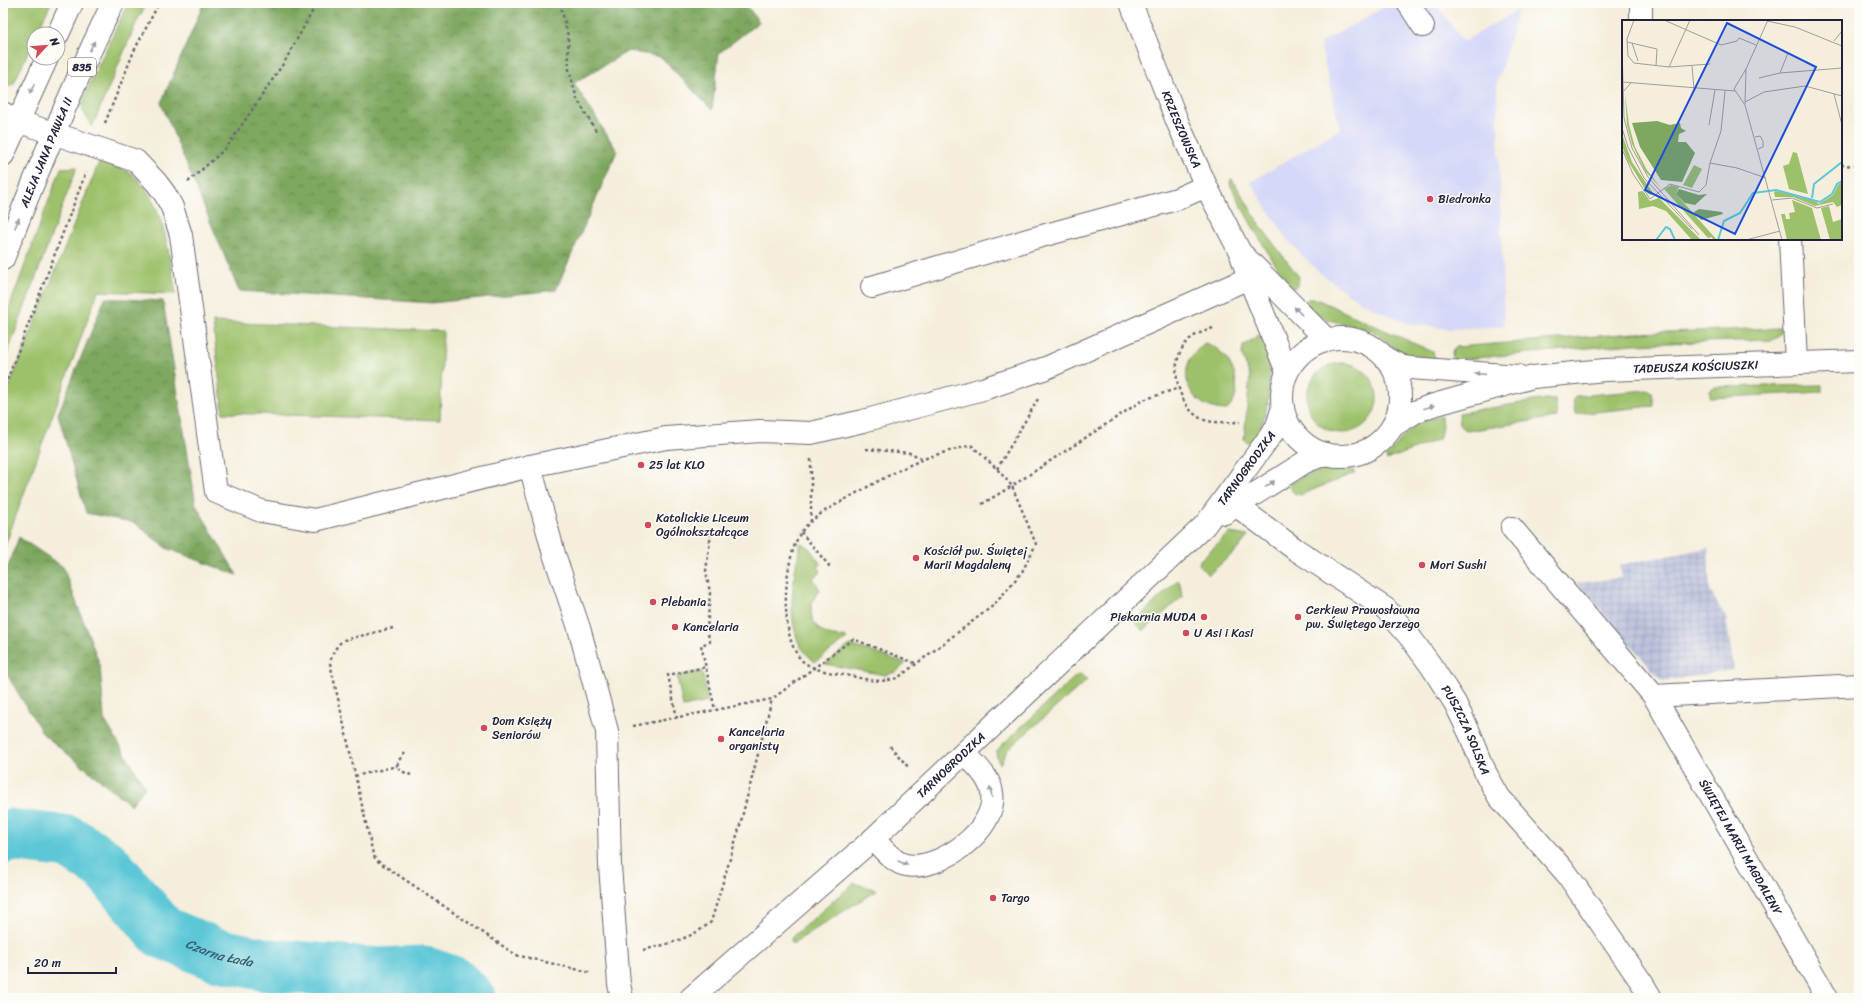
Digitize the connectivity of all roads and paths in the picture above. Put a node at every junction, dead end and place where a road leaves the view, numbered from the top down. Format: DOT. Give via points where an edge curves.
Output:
graph roads {
  1 [pos="72,3"];
  2 [pos="114,3"];
  3 [pos="159,3"];
  4 [pos="317,3"];
  5 [pos="560,3"];
  6 [pos="1131,3"];
  7 [pos="1408,3"];
  8 [pos="1641,3"];
  9 [pos="1641,20"];
  10 [pos="62,26"];
  11 [pos="1423,26"];
  12 [pos="42,66"];
  13 [pos="10,117"];
  14 [pos="104,124"];
  15 [pos="596,130"];
  16 [pos="53,133"];
  17 [pos="3,155"];
  18 [pos="1842,166"];
  19 [pos="1859,166"];
  20 [pos="88,167"];
  21 [pos="1206,186"];
  22 [pos="165,194"];
  23 [pos="1790,240"];
  24 [pos="1240,252"];
  25 [pos="3,259"];
  26 [pos="1249,278"];
  27 [pos="872,287"];
  28 [pos="1213,328"];
  29 [pos="1326,339"];
  30 [pos="1387,358"];
  31 [pos="1859,361"];
  32 [pos="1796,362"];
  33 [pos="1046,368"];
  34 [pos="1287,372"];
  35 [pos="1533,377"];
  36 [pos="1179,388"];
  37 [pos="3,391"];
  38 [pos="1283,407"];
  39 [pos="1240,422"];
  40 [pos="1394,425"];
  41 [pos="811,433"];
  42 [pos="863,448"];
  43 [pos="1325,454"];
  44 [pos="924,459"];
  45 [pos="530,466"];
  46 [pos="997,469"];
  47 [pos="1012,486"];
  48 [pos="982,504"];
  49 [pos="1237,506"];
  50 [pos="811,522"];
  51 [pos="1205,526"];
  52 [pos="1512,528"];
  53 [pos="801,532"];
  54 [pos="711,533"];
  55 [pos="830,567"];
  56 [pos="393,628"];
  57 [pos="915,663"];
  58 [pos="706,667"];
  59 [pos="815,669"];
  60 [pos="1859,685"];
  61 [pos="1654,696"];
  62 [pos="772,699"];
  63 [pos="715,710"];
  64 [pos="677,718"];
  65 [pos="607,731"];
  66 [pos="890,746"];
  67 [pos="405,753"];
  68 [pos="965,753"];
  69 [pos="398,766"];
  70 [pos="912,772"];
  71 [pos="411,775"];
  72 [pos="355,776"];
  73 [pos="873,839"];
  74 [pos="617,956"];
  75 [pos="621,991"];
  76 [pos="691,998"];
  77 [pos="1651,998"];
  78 [pos="1827,998"];
  1 -- 10 [label="street"];
  16 -- 2 [label="street, ALEJA JANA PAWŁA II / 835, one-way"];
  3 -- 14 [label="path" via="134,52"];
  4 -- 22 [label="path" via="285,61 227,147 184,186"];
  5 -- 15 [label="path" via="568,36 569,70 577,99"];
  6 -- 21 [label="street, KRZESZOWSKA" via="1177,121"];
  7 -- 11 [label="street"];
  8 -- 9 [label="street"];
  12 -- 13 [label="street, one-way"];
  13 -- 16 [label="street"];
  13 -- 17 [label="street"];
  16 -- 22 [label="street" via="136,161"];
  25 -- 16 [label="street, ALEJA JANA PAWŁA II / 835, one-way"];
  18 -- 19 [label="path"];
  20 -- 37 [label="path"];
  21 -- 24 [label="street, KRZESZOWSKA"];
  21 -- 27 [label="street" via="1177,199 1030,239"];
  22 -- 45 [label="street" via="181,235 216,492 261,511 315,520"];
  23 -- 32 [label="street"];
  24 -- 26 [label="street, KRZESZOWSKA"];
  29 -- 24 [label="street, KRZESZOWSKA, one-way"];
  26 -- 33 [label="street"];
  26 -- 34 [label="street, KRZESZOWSKA"];
  28 -- 36 [label="path" via="1187,341 1182,347 1176,368"];
  29 -- 30 [label="street" via="1345,337 1359,340 1373,346"];
  29 -- 34 [label="street" via="1303,351"];
  35 -- 30 [label="street, TADEUSZA KOŚCIUSZKI, one-way" via="1411,368"];
  30 -- 40 [label="street" via="1399,379 1401,391"];
  31 -- 32 [label="street, TADEUSZA KOŚCIUSZKI"];
  32 -- 35 [label="street, TADEUSZA KOŚCIUSZKI" via="1605,370"];
  33 -- 41 [label="street" via="983,389"];
  33 -- 46 [label="path" via="1049,381"];
  34 -- 38 [label="street" via="1282,395"];
  40 -- 35 [label="street, TADEUSZA KOŚCIUSZKI, one-way" via="1430,406"];
  36 -- 39 [label="path" via="1187,405 1199,417 1210,421"];
  36 -- 47 [label="path" via="1143,400"];
  38 -- 43 [label="street" via="1288,423 1297,437"];
  38 -- 51 [label="street, TARNOGRODZKA" via="1277,426"];
  40 -- 43 [label="street" via="1382,441 1364,452 1345,456"];
  41 -- 45 [label="street" via="760,431 666,438"];
  41 -- 50 [label="path"];
  42 -- 44 [label="path" via="910,453"];
  49 -- 43 [label="street, TARNOGRODZKA, one-way" via="1305,462"];
  44 -- 46 [label="path" via="971,445"];
  44 -- 50 [label="path" via="866,488"];
  45 -- 65 [label="street"];
  46 -- 47 [label="path"];
  47 -- 48 [label="path"];
  47 -- 57 [label="path" via="1036,544 1022,572 994,606"];
  49 -- 51 [label="street, TARNOGRODZKA"];
  49 -- 77 [label="street, PUSZCZA SOLSKA" via="1295,549 1386,609 1410,637 1455,703 1486,774 1499,797 1567,874"];
  50 -- 53 [label="path"];
  51 -- 68 [label="street, TARNOGRODZKA"];
  52 -- 61 [label="street, ŚWIĘTEJ MARII MAGDALENY"];
  53 -- 55 [label="path"];
  53 -- 59 [label="path" via="791,559 786,621 793,645 804,662"];
  54 -- 58 [label="path" via="706,571 710,593 706,630 710,642 701,645"];
  56 -- 72 [label="path" via="344,640 339,643 332,655 331,670"];
  57 -- 59 [label="path" via="899,677 883,682"];
  57 -- 59 [label="path" via="853,639"];
  58 -- 63 [label="path"];
  58 -- 64 [label="path" via="668,675"];
  59 -- 62 [label="path"];
  60 -- 61 [label="street"];
  61 -- 78 [label="street, ŚWIĘTEJ MARII MAGDALENY"];
  62 -- 63 [label="path"];
  62 -- 74 [label="path" via="739,830 711,922 686,938"];
  63 -- 64 [label="path"];
  64 -- 65 [label="path"];
  65 -- 74 [label="street" via="610,866"];
  66 -- 70 [label="path"];
  67 -- 69 [label="path"];
  68 -- 73 [label="street, TARNOGRODZKA"];
  73 -- 68 [label="street, one-way" via="901,864 915,866 940,860 965,844 989,816 993,794 989,782"];
  69 -- 71 [label="path" via="401,771"];
  69 -- 72 [label="path"];
  72 -- 75 [label="path" via="373,854 380,864 516,955 601,975"];
  73 -- 76 [label="street, TARNOGRODZKA"];
  74 -- 75 [label="street"];
}
